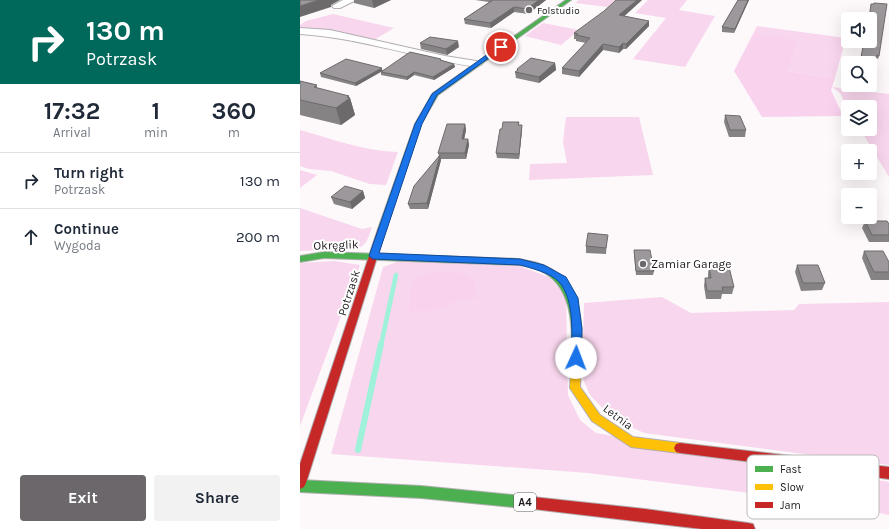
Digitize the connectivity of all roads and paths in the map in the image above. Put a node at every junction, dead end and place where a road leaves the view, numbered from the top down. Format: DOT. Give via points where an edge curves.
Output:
graph roads {
  1 [pos="351,0"];
  2 [pos="569,0"];
  3 [pos="337,6"];
  4 [pos="300,31"];
  5 [pos="476,64"];
  6 [pos="373,256"];
  7 [pos="300,259"];
  8 [pos="747,456"];
  9 [pos="879,472"];
  10 [pos="889,473"];
  11 [pos="300,483"];
  12 [pos="300,486"];
  13 [pos="748,529"];
  1 -- 3 [label="street"];
  2 -- 5 [label="main road, Potrzask"];
  4 -- 5 [label="street" via="330,33"];
  5 -- 6 [label="main road, Potrzask" via="435,94 422,118"];
  6 -- 7 [label="main road, Okręglik" via="324,255"];
  6 -- 8 [label="main road, Letnia" via="520,262 541,267 562,280 573,298 577,329 575,388 596,418 631,442"];
  6 -- 11 [label="main road, Potrzask"];
  9 -- 10 [label="main road, Letnia"];
  12 -- 13 [label="main road, A4" via="505,500"];
}
